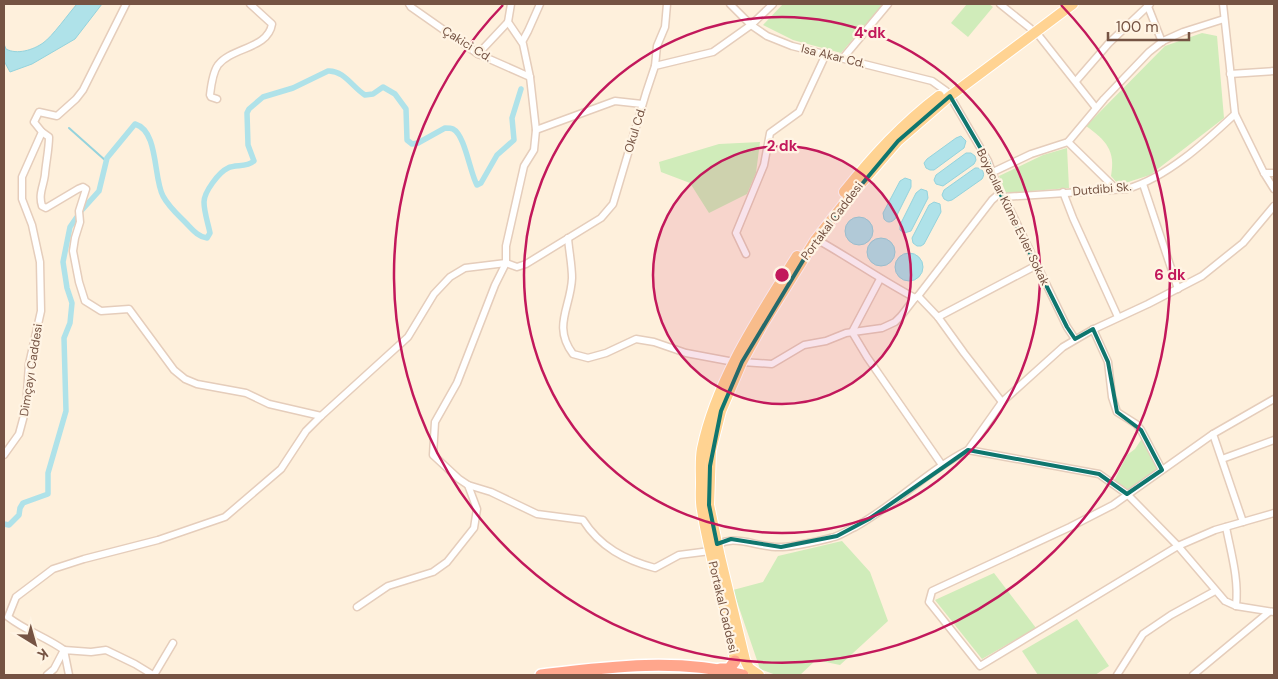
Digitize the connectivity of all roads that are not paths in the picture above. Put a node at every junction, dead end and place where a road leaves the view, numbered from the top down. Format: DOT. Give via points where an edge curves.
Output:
graph roads {
  1 [pos="126,4"];
  2 [pos="250,4"];
  3 [pos="409,4"];
  4 [pos="510,4"];
  5 [pos="540,4"];
  6 [pos="667,4"];
  7 [pos="730,4"];
  8 [pos="773,4"];
  9 [pos="888,4"];
  10 [pos="1000,4"];
  11 [pos="1062,4"];
  12 [pos="1072,4"];
  13 [pos="1148,4"];
  14 [pos="1223,4"];
  15 [pos="1224,19"];
  16 [pos="508,22"];
  17 [pos="751,25"];
  18 [pos="1033,30"];
  19 [pos="522,42"];
  20 [pos="1162,42"];
  21 [pos="478,54"];
  22 [pos="826,54"];
  23 [pos="843,58"];
  24 [pos="656,66"];
  25 [pos="1274,71"];
  26 [pos="1230,74"];
  27 [pos="530,76"];
  28 [pos="1076,81"];
  29 [pos="948,93"];
  30 [pos="217,99"];
  31 [pos="642,104"];
  32 [pos="1096,108"];
  33 [pos="1235,114"];
  34 [pos="536,130"];
  35 [pos="42,132"];
  36 [pos="1068,142"];
  37 [pos="992,172"];
  38 [pos="1264,173"];
  39 [pos="1274,173"];
  40 [pos="1144,184"];
  41 [pos="1274,189"];
  42 [pos="1116,190"];
  43 [pos="1063,192"];
  44 [pos="1002,195"];
  45 [pos="1274,206"];
  46 [pos="568,238"];
  47 [pos="816,239"];
  48 [pos="746,254"];
  49 [pos="506,264"];
  50 [pos="1037,265"];
  51 [pos="880,279"];
  52 [pos="1178,289"];
  53 [pos="916,297"];
  54 [pos="938,317"];
  55 [pos="1118,318"];
  56 [pos="1093,329"];
  57 [pos="852,332"];
  58 [pos="1075,339"];
  59 [pos="738,362"];
  60 [pos="1274,399"];
  61 [pos="1002,402"];
  62 [pos="321,416"];
  63 [pos="1213,434"];
  64 [pos="1274,440"];
  65 [pos="968,450"];
  66 [pos="4,455"];
  67 [pos="1222,460"];
  68 [pos="942,465"];
  69 [pos="1162,470"];
  70 [pos="468,485"];
  71 [pos="1127,494"];
  72 [pos="1274,513"];
  73 [pos="1243,522"];
  74 [pos="1226,527"];
  75 [pos="1178,546"];
  76 [pos="714,547"];
  77 [pos="1215,591"];
  78 [pos="1236,606"];
  79 [pos="357,607"];
  80 [pos="1271,612"];
  81 [pos="173,643"];
  82 [pos="64,650"];
  83 [pos="740,661"];
  84 [pos="718,669"];
  85 [pos="47,675"];
  86 [pos="69,675"];
  87 [pos="153,675"];
  88 [pos="541,675"];
  89 [pos="743,675"];
  90 [pos="759,675"];
  91 [pos="1118,675"];
  92 [pos="1193,675"];
  1 -- 35 [label="street" via="76,99 57,116 38,112 34,122"];
  2 -- 30 [label="street" via="272,24 270,32 258,43 227,56 217,66 210,95"];
  3 -- 21 [label="street, Çakici Cd."];
  4 -- 16 [label="street"];
  5 -- 19 [label="street"];
  6 -- 24 [label="street, Okul Cd." via="665,27 657,46"];
  7 -- 17 [label="street, Isa Akar Cd."];
  8 -- 17 [label="street"];
  9 -- 23 [label="street"];
  10 -- 18 [label="street"];
  11 -- 18 [label="main road, Portakal Caddesi"];
  12 -- 18 [label="main road, Portakal Caddesi"];
  13 -- 20 [label="street"];
  13 -- 28 [label="street"];
  14 -- 15 [label="street"];
  15 -- 20 [label="street"];
  15 -- 26 [label="street"];
  16 -- 19 [label="street"];
  16 -- 21 [label="street"];
  17 -- 22 [label="street, Isa Akar Cd." via="792,46"];
  17 -- 24 [label="street" via="713,52"];
  18 -- 28 [label="street"];
  18 -- 29 [label="main road, Portakal Caddesi"];
  19 -- 27 [label="street"];
  20 -- 32 [label="street"];
  21 -- 27 [label="street, Çakici Cd."];
  22 -- 23 [label="street, Isa Akar Cd."];
  22 -- 48 [label="street" via="798,112 770,133 764,165 736,232"];
  23 -- 29 [label="street, Isa Akar Cd." via="932,81"];
  24 -- 31 [label="street, Okul Cd."];
  25 -- 26 [label="street"];
  26 -- 33 [label="street"];
  27 -- 34 [label="street"];
  28 -- 32 [label="street"];
  29 -- 37 [label="street, Boyacılar Küme Evler Sokak"];
  29 -- 47 [label="main road, Portakal Caddesi" via="898,141"];
  29 -- 59 [label="main road, Portakal Caddesi" via="922,108 891,137 839,199 800,251 757,320"];
  31 -- 34 [label="street" via="615,101"];
  31 -- 46 [label="street, Okul Cd." via="613,204 600,218"];
  32 -- 36 [label="street"];
  33 -- 38 [label="street"];
  33 -- 40 [label="street, Dutdibi Sk." via="1190,154"];
  34 -- 49 [label="street" via="534,150 524,166 506,246"];
  35 -- 62 [label="street" via="49,137 40,192 42,206 46,208 83,187 86,190 73,251 85,301 101,311 129,309 174,370 185,379 246,393 269,404"];
  35 -- 66 [label="street, Dimçayı Caddesi" via="22,176 22,199 40,262 41,311 29,364 26,408 19,434"];
  36 -- 37 [label="street"];
  36 -- 42 [label="street"];
  37 -- 44 [label="street, Boyacılar Küme Evler Sokak"];
  38 -- 39 [label="street"];
  38 -- 41 [label="street"];
  40 -- 42 [label="street, Dutdibi Sk."];
  40 -- 52 [label="street"];
  42 -- 43 [label="street, Dutdibi Sk."];
  43 -- 44 [label="street, Dutdibi Sk."];
  43 -- 55 [label="street"];
  44 -- 50 [label="street, Boyacılar Küme Evler Sokak"];
  44 -- 53 [label="street" via="992,200"];
  45 -- 52 [label="street" via="1243,243 1202,276"];
  46 -- 49 [label="street, Okul Cd." via="526,264"];
  46 -- 59 [label="street" via="572,278 564,339 572,354 588,358 636,339"];
  47 -- 51 [label="street"];
  47 -- 59 [label="main road, Portakal Caddesi"];
  49 -- 62 [label="street, Okul Cd." via="465,268 450,278 434,294 408,337"];
  49 -- 70 [label="street" via="457,383 435,422 433,455"];
  50 -- 54 [label="street"];
  50 -- 58 [label="street, Boyacılar Küme Evler Sokak" via="1066,327"];
  51 -- 53 [label="street"];
  51 -- 57 [label="street"];
  52 -- 55 [label="street"];
  53 -- 54 [label="street"];
  53 -- 57 [label="street" via="895,322 882,328"];
  54 -- 61 [label="street"];
  55 -- 56 [label="street"];
  56 -- 58 [label="street"];
  56 -- 69 [label="street" via="1108,362 1117,412 1141,430"];
  57 -- 59 [label="street" via="804,345 772,364"];
  57 -- 68 [label="street"];
  58 -- 61 [label="street"];
  59 -- 76 [label="main road, Portakal Caddesi" via="713,410 702,450 701,508"];
  60 -- 63 [label="street"];
  61 -- 65 [label="street"];
  62 -- 82 [label="street, Okul Cd." via="306,431 281,469 225,517 158,540 53,569 16,597 8,617"];
  63 -- 67 [label="street"];
  63 -- 69 [label="street"];
  64 -- 67 [label="street"];
  65 -- 68 [label="street"];
  65 -- 71 [label="street" via="1099,474"];
  67 -- 73 [label="street"];
  68 -- 76 [label="street" via="869,519 836,536 781,547 731,539"];
  69 -- 71 [label="street"];
  70 -- 76 [label="street" via="537,514 583,520 592,533 619,556 655,568 679,555"];
  70 -- 79 [label="street" via="477,509 474,528 447,562 433,572 388,586"];
  71 -- 75 [label="street"];
  71 -- 75 [label="street" via="1113,505 1070,527 932,591 930,602 980,666"];
  72 -- 73 [label="street"];
  73 -- 74 [label="street"];
  74 -- 75 [label="street"];
  74 -- 78 [label="street" via="1236,576"];
  75 -- 77 [label="street"];
  76 -- 83 [label="main road, Portakal Caddesi" via="732,640"];
  77 -- 78 [label="street"];
  77 -- 91 [label="street" via="1143,634"];
  78 -- 80 [label="street"];
  80 -- 92 [label="street"];
  81 -- 87 [label="street"];
  82 -- 85 [label="street"];
  82 -- 86 [label="street"];
  82 -- 87 [label="street" via="106,650"];
  83 -- 84 [label="highway" via="729,669"];
  83 -- 90 [label="main road"];
  84 -- 88 [label="highway" via="671,665 620,666"];
  84 -- 89 [label="highway"];
}
